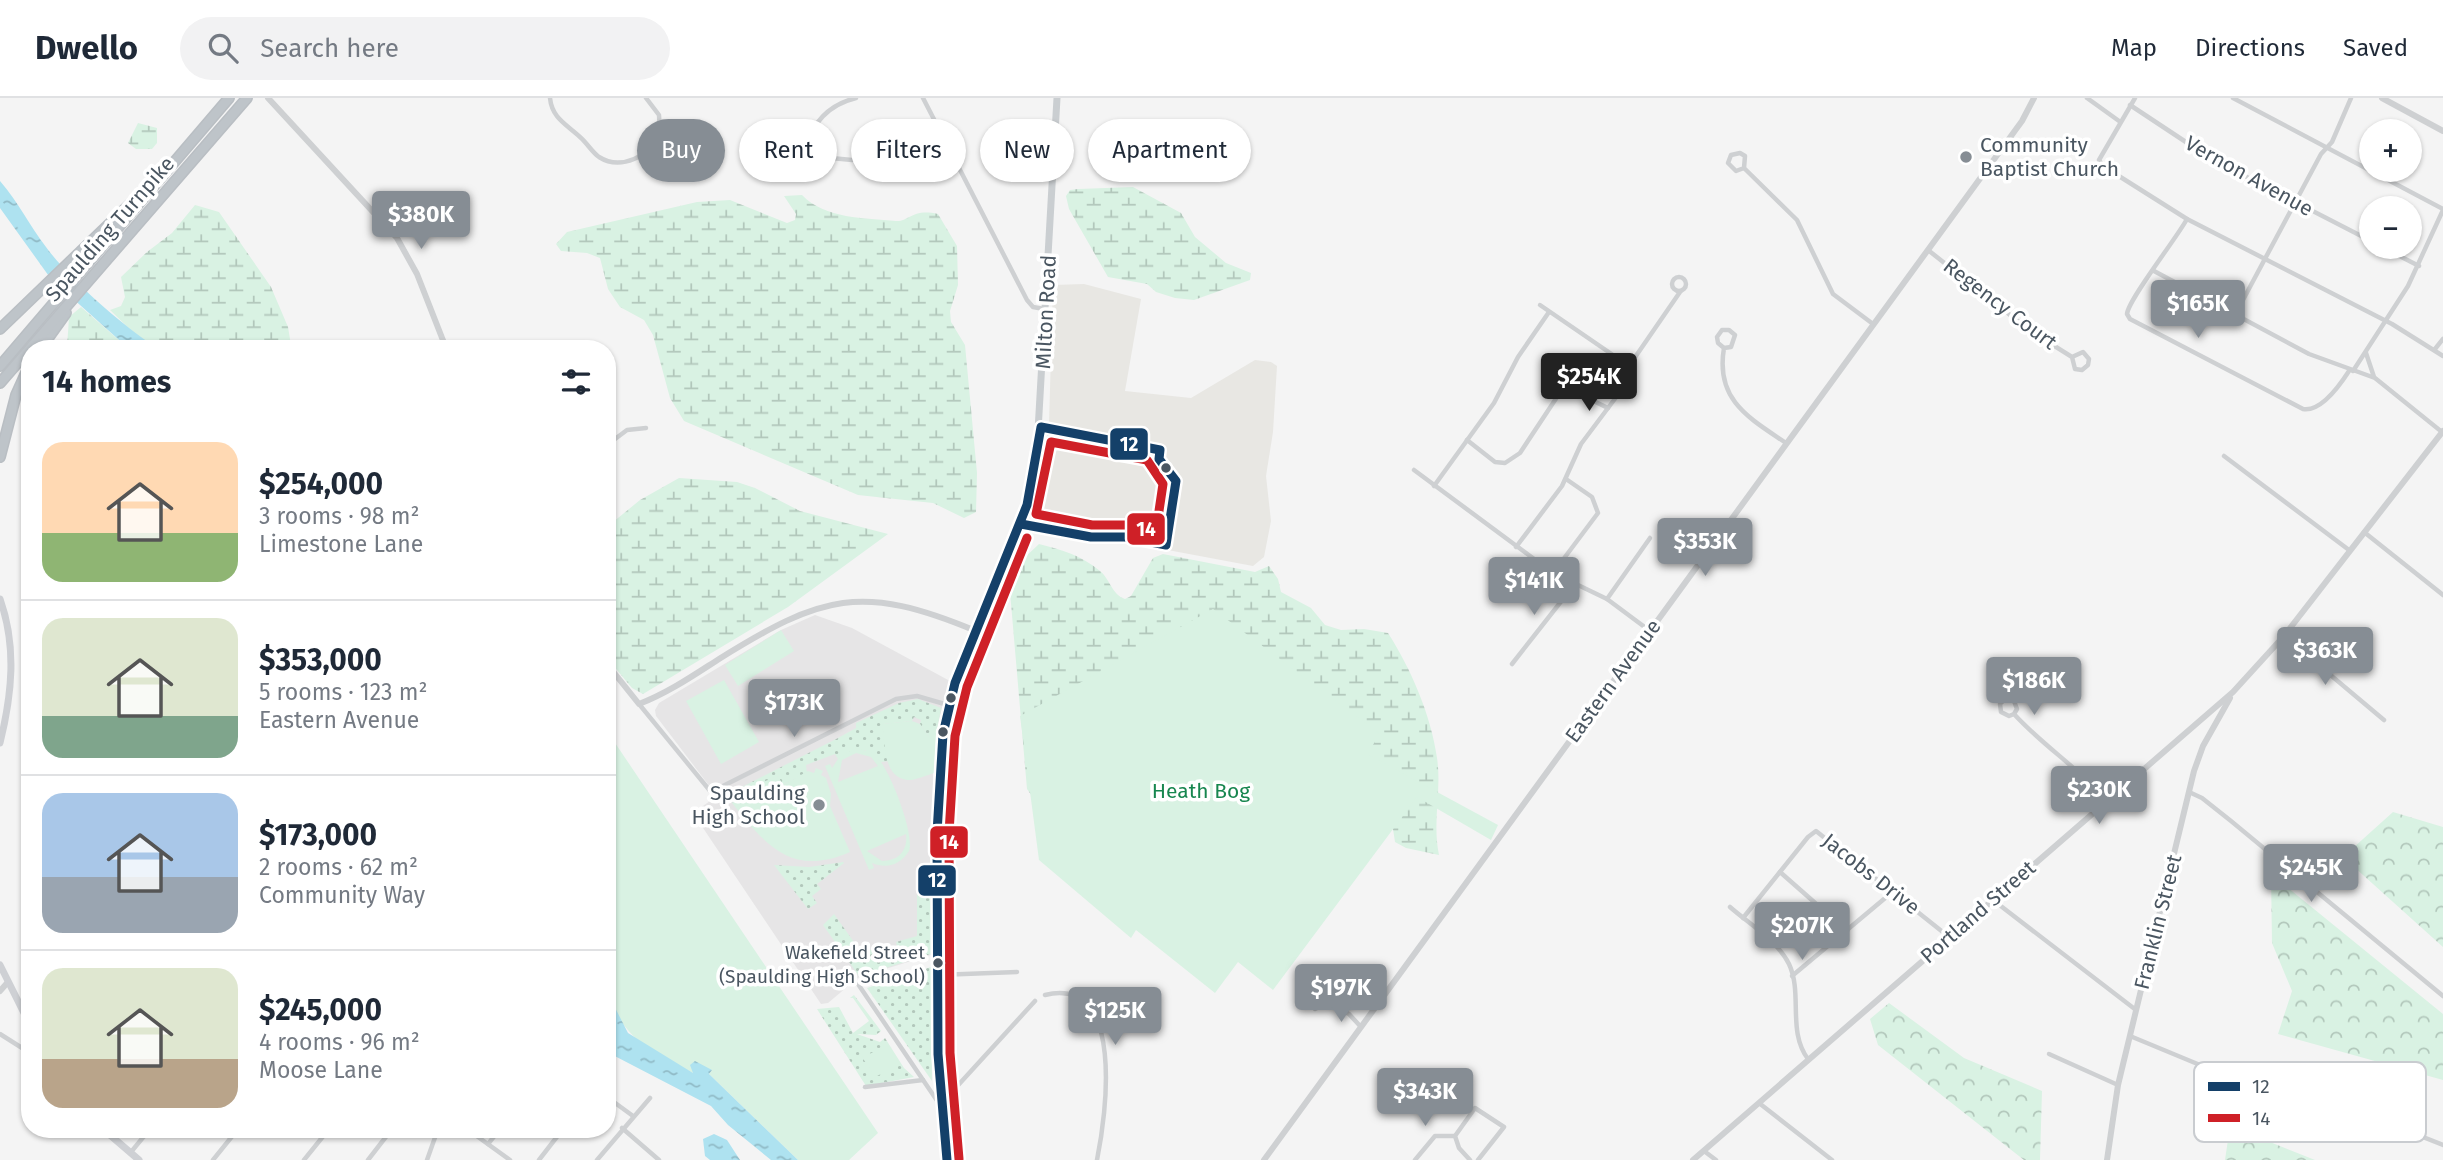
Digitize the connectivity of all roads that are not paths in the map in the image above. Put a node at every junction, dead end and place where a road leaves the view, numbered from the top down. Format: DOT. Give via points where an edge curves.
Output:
graph roads {
  1 [pos="247,98"];
  2 [pos="268,98"];
  3 [pos="550,98"];
  4 [pos="646,98"];
  5 [pos="856,98"];
  6 [pos="923,98"];
  7 [pos="1057,98"];
  8 [pos="2034,98"];
  9 [pos="2087,98"];
  10 [pos="2135,98"];
  11 [pos="2233,98"];
  12 [pos="2351,98"];
  13 [pos="2382,98"];
  14 [pos="225,102"];
  15 [pos="2130,105"];
  16 [pos="820,119"];
  17 [pos="933,119"];
  18 [pos="2119,121"];
  19 [pos="2443,131"];
  20 [pos="2325,147"];
  21 [pos="174,162"];
  22 [pos="1744,168"];
  23 [pos="966,182"];
  24 [pos="2295,203"];
  25 [pos="2443,209"];
  26 [pos="2187,219"];
  27 [pos="2359,235"];
  28 [pos="1928,250"];
  29 [pos="2264,258"];
  30 [pos="2407,259"];
  31 [pos="2419,265"];
  32 [pos="2154,271"];
  33 [pos="1680,292"];
  34 [pos="69,304"];
  35 [pos="1539,305"];
  36 [pos="1045,309"];
  37 [pos="1549,312"];
  38 [pos="2236,313"];
  39 [pos="2385,320"];
  40 [pos="1872,324"];
  41 [pos="3,327"];
  42 [pos="2443,339"];
  43 [pos="22,340"];
  44 [pos="38,340"];
  45 [pos="47,340"];
  46 [pos="443,340"];
  47 [pos="21,341"];
  48 [pos="1724,348"];
  49 [pos="2435,349"];
  50 [pos="2366,353"];
  51 [pos="2443,356"];
  52 [pos="2072,357"];
  53 [pos="21,359"];
  54 [pos="0,366"];
  55 [pos="1629,366"];
  56 [pos="2351,371"];
  57 [pos="2375,378"];
  58 [pos="0,383"];
  59 [pos="21,384"];
  60 [pos="1608,408"];
  61 [pos="646,428"];
  62 [pos="2443,432"];
  63 [pos="616,438"];
  64 [pos="1467,440"];
  65 [pos="1786,443"];
  66 [pos="2224,456"];
  67 [pos="0,457"];
  68 [pos="1414,470"];
  69 [pos="1566,479"];
  70 [pos="1434,486"];
  71 [pos="2363,532"];
  72 [pos="1650,538"];
  73 [pos="1516,547"];
  74 [pos="2349,550"];
  75 [pos="1553,573"];
  76 [pos="1574,585"];
  77 [pos="2443,595"];
  78 [pos="0,599"];
  79 [pos="1607,599"];
  80 [pos="976,631"];
  81 [pos="1650,631"];
  82 [pos="2284,636"];
  83 [pos="1512,664"];
  84 [pos="616,675"];
  85 [pos="2233,692"];
  86 [pos="639,704"];
  87 [pos="948,705"];
  88 [pos="2014,714"];
  89 [pos="2384,720"];
  90 [pos="0,743"];
  91 [pos="2189,792"];
  92 [pos="2107,801"];
  93 [pos="1780,872"];
  94 [pos="1891,893"];
  95 [pos="1993,899"];
  96 [pos="1730,907"];
  97 [pos="1743,918"];
  98 [pos="1847,931"];
  99 [pos="1949,937"];
  100 [pos="0,965"];
  101 [pos="1017,972"];
  102 [pos="938,975"];
  103 [pos="1792,976"];
  104 [pos="4,984"];
  105 [pos="858,984"];
  106 [pos="0,991"];
  107 [pos="1045,995"];
  108 [pos="2443,996"];
  109 [pos="1035,1001"];
  110 [pos="1315,1009"];
  111 [pos="2136,1010"];
  112 [pos="21,1011"];
  113 [pos="1361,1027"];
  114 [pos="0,1034"];
  115 [pos="2130,1036"];
  116 [pos="21,1047"];
  117 [pos="2049,1054"];
  118 [pos="1808,1059"];
  119 [pos="2194,1063"];
  120 [pos="923,1080"];
  121 [pos="2118,1085"];
  122 [pos="865,1087"];
  123 [pos="650,1098"];
  124 [pos="1759,1103"];
  125 [pos="616,1104"];
  126 [pos="940,1105"];
  127 [pos="633,1116"];
  128 [pos="622,1128"];
  129 [pos="616,1136"];
  130 [pos="1455,1136"];
  131 [pos="114,1138"];
  132 [pos="143,1138"];
  133 [pos="231,1138"];
  134 [pos="322,1138"];
  135 [pos="385,1138"];
  136 [pos="435,1138"];
  137 [pos="480,1138"];
  138 [pos="493,1138"];
  139 [pos="556,1138"];
  140 [pos="614,1138"];
  141 [pos="2426,1138"];
  142 [pos="488,1144"];
  143 [pos="2443,1145"];
  144 [pos="1704,1151"];
  145 [pos="131,1152"];
  146 [pos="500,1153"];
  147 [pos="1466,1159"];
  148 [pos="139,1160"];
  149 [pos="213,1160"];
  150 [pos="304,1160"];
  151 [pos="368,1160"];
  152 [pos="426,1160"];
  153 [pos="494,1160"];
  154 [pos="510,1160"];
  155 [pos="539,1160"];
  156 [pos="597,1160"];
  157 [pos="659,1160"];
  158 [pos="947,1160"];
  159 [pos="1097,1160"];
  160 [pos="1264,1160"];
  161 [pos="1415,1160"];
  162 [pos="1478,1160"];
  163 [pos="1693,1160"];
  164 [pos="1716,1160"];
  165 [pos="1832,1160"];
  166 [pos="2107,1160"];
  1 -- 34 [label="highway, Spaulding Turnpike"];
  2 -- 46 [label="street" via="397,238"];
  3 -- 4 [label="street" via="558,118 596,154 622,162 646,152 660,134 659,115"];
  5 -- 16 [label="street" via="840,103"];
  6 -- 17 [label="street"];
  7 -- 36 [label="main road, Milton Road"];
  8 -- 28 [label="street, Eastern Avenue"];
  9 -- 18 [label="street"];
  10 -- 15 [label="street"];
  11 -- 20 [label="street"];
  12 -- 20 [label="street" via="2332,142"];
  13 -- 19 [label="street"];
  14 -- 21 [label="highway, Spaulding Turnpike"];
  15 -- 18 [label="street"];
  15 -- 24 [label="street, Vernon Avenue" via="2210,158"];
  18 -- 26 [label="street" via="2099,160"];
  20 -- 24 [label="street"];
  20 -- 25 [label="street"];
  21 -- 41 [label="highway"];
  21 -- 43 [label="highway, Spaulding Turnpike"];
  22 -- 22 [label="street" via="1731,168 1731,155 1745,156"];
  22 -- 40 [label="street" via="1797,220 1833,294"];
  23 -- 36 [label="street" via="1027,300 1033,307"];
  24 -- 27 [label="street, Vernon Avenue"];
  24 -- 29 [label="street"];
  25 -- 31 [label="street"];
  26 -- 29 [label="street"];
  26 -- 32 [label="street"];
  28 -- 40 [label="street, Eastern Avenue"];
  28 -- 52 [label="street, Regency Court" via="2029,330"];
  29 -- 38 [label="street"];
  29 -- 39 [label="street"];
  30 -- 31 [label="street"];
  31 -- 39 [label="street"];
  32 -- 38 [label="street"];
  32 -- 56 [label="street" via="2130,302 2130,319 2297,406 2309,410 2320,404"];
  33 -- 55 [label="street"];
  34 -- 44 [label="highway, Spaulding Turnpike"];
  34 -- 45 [label="highway"];
  35 -- 37 [label="street"];
  36 -- 80 [label="main road, Milton Road" via="1039,449 1021,524"];
  37 -- 55 [label="street"];
  37 -- 64 [label="street"];
  38 -- 56 [label="street" via="2309,355"];
  39 -- 49 [label="street"];
  39 -- 50 [label="street"];
  40 -- 65 [label="street, Eastern Avenue"];
  42 -- 49 [label="street"];
  47 -- 54 [label="highway, Spaulding Turnpike"];
  48 -- 48 [label="street" via="1735,341 1727,329 1717,337"];
  48 -- 65 [label="street" via="1722,369 1730,396 1744,413"];
  49 -- 51 [label="street"];
  50 -- 56 [label="street"];
  50 -- 57 [label="street"];
  52 -- 52 [label="street, Regency Court" via="2076,369 2088,365 2082,352"];
  53 -- 58 [label="highway, Spaulding Turnpike"];
  55 -- 60 [label="street"];
  56 -- 57 [label="street"];
  57 -- 62 [label="street"];
  59 -- 67 [label="highway"];
  60 -- 64 [label="street" via="1576,392 1559,394 1520,453 1505,463 1494,462"];
  60 -- 69 [label="street" via="1574,456"];
  61 -- 63 [label="street" via="627,430"];
  62 -- 71 [label="street, Portland Street"];
  64 -- 70 [label="street"];
  65 -- 81 [label="street, Eastern Avenue"];
  66 -- 74 [label="street"];
  68 -- 70 [label="street"];
  69 -- 73 [label="street"];
  69 -- 75 [label="street" via="1592,497 1598,513"];
  70 -- 73 [label="street"];
  71 -- 74 [label="street, Portland Street"];
  71 -- 77 [label="street"];
  72 -- 79 [label="street"];
  73 -- 75 [label="street"];
  74 -- 82 [label="street, Portland Street"];
  75 -- 76 [label="street"];
  76 -- 79 [label="street"];
  76 -- 83 [label="street"];
  78 -- 90 [label="main road" via="10,636 12,673"];
  79 -- 81 [label="street"];
  80 -- 86 [label="street" via="897,605 829,604 781,622"];
  80 -- 87 [label="main road, Milton Road"];
  81 -- 113 [label="street, Eastern Avenue"];
  82 -- 85 [label="street, Portland Street"];
  82 -- 89 [label="street"];
  84 -- 86 [label="street"];
  85 -- 91 [label="street, Franklin Street" via="2203,746"];
  85 -- 92 [label="street, Portland Street"];
  86 -- 87 [label="street" via="711,792 911,695"];
  87 -- 102 [label="main road, Milton Road" via="937,833"];
  88 -- 92 [label="street"];
  91 -- 108 [label="street" via="2231,821"];
  91 -- 111 [label="street, Franklin Street"];
  92 -- 95 [label="street, Portland Street"];
  93 -- 94 [label="street, Jacobs Drive" via="1816,831"];
  93 -- 97 [label="street, Jacobs Drive"];
  93 -- 98 [label="street"];
  94 -- 98 [label="street"];
  94 -- 99 [label="street, Jacobs Drive"];
  95 -- 99 [label="street, Portland Street"];
  95 -- 111 [label="street"];
  96 -- 97 [label="street"];
  97 -- 103 [label="street" via="1780,951"];
  98 -- 103 [label="street"];
  99 -- 118 [label="street, Portland Street"];
  100 -- 104 [label="main road"];
  101 -- 102 [label="street"];
  102 -- 126 [label="main road, Milton Road"];
  103 -- 118 [label="street" via="1799,1041"];
  104 -- 106 [label="street"];
  104 -- 112 [label="main road"];
  105 -- 120 [label="street"];
  107 -- 159 [label="street" via="1077,996 1091,1007 1099,1022 1105,1099"];
  109 -- 126 [label="street"];
  110 -- 113 [label="street" via="1327,1003 1345,1011"];
  111 -- 115 [label="street, Franklin Street"];
  113 -- 160 [label="street, Eastern Avenue"];
  114 -- 116 [label="street"];
  115 -- 119 [label="street"];
  115 -- 121 [label="street, Franklin Street"];
  117 -- 121 [label="street"];
  118 -- 124 [label="street, Portland Street"];
  120 -- 122 [label="street"];
  120 -- 126 [label="street"];
  121 -- 166 [label="street, Franklin Street"];
  123 -- 127 [label="street"];
  124 -- 144 [label="street, Portland Street"];
  124 -- 165 [label="street"];
  125 -- 127 [label="street"];
  126 -- 158 [label="main road, Milton Road"];
  127 -- 128 [label="street"];
  128 -- 129 [label="street"];
  128 -- 157 [label="street"];
  130 -- 147 [label="street"];
  130 -- 161 [label="street" via="1435,1136"];
  130 -- 162 [label="street" via="1475,1108 1504,1127"];
  131 -- 145 [label="main road"];
  132 -- 145 [label="street"];
  133 -- 149 [label="street"];
  134 -- 150 [label="street"];
  135 -- 151 [label="street"];
  136 -- 152 [label="street"];
  137 -- 142 [label="street"];
  138 -- 142 [label="street"];
  139 -- 155 [label="street"];
  140 -- 156 [label="street"];
  141 -- 143 [label="street"];
  142 -- 146 [label="street"];
  144 -- 163 [label="street, Portland Street"];
  144 -- 164 [label="street"];
  145 -- 148 [label="main road"];
  146 -- 153 [label="street"];
  146 -- 154 [label="street"];
}
